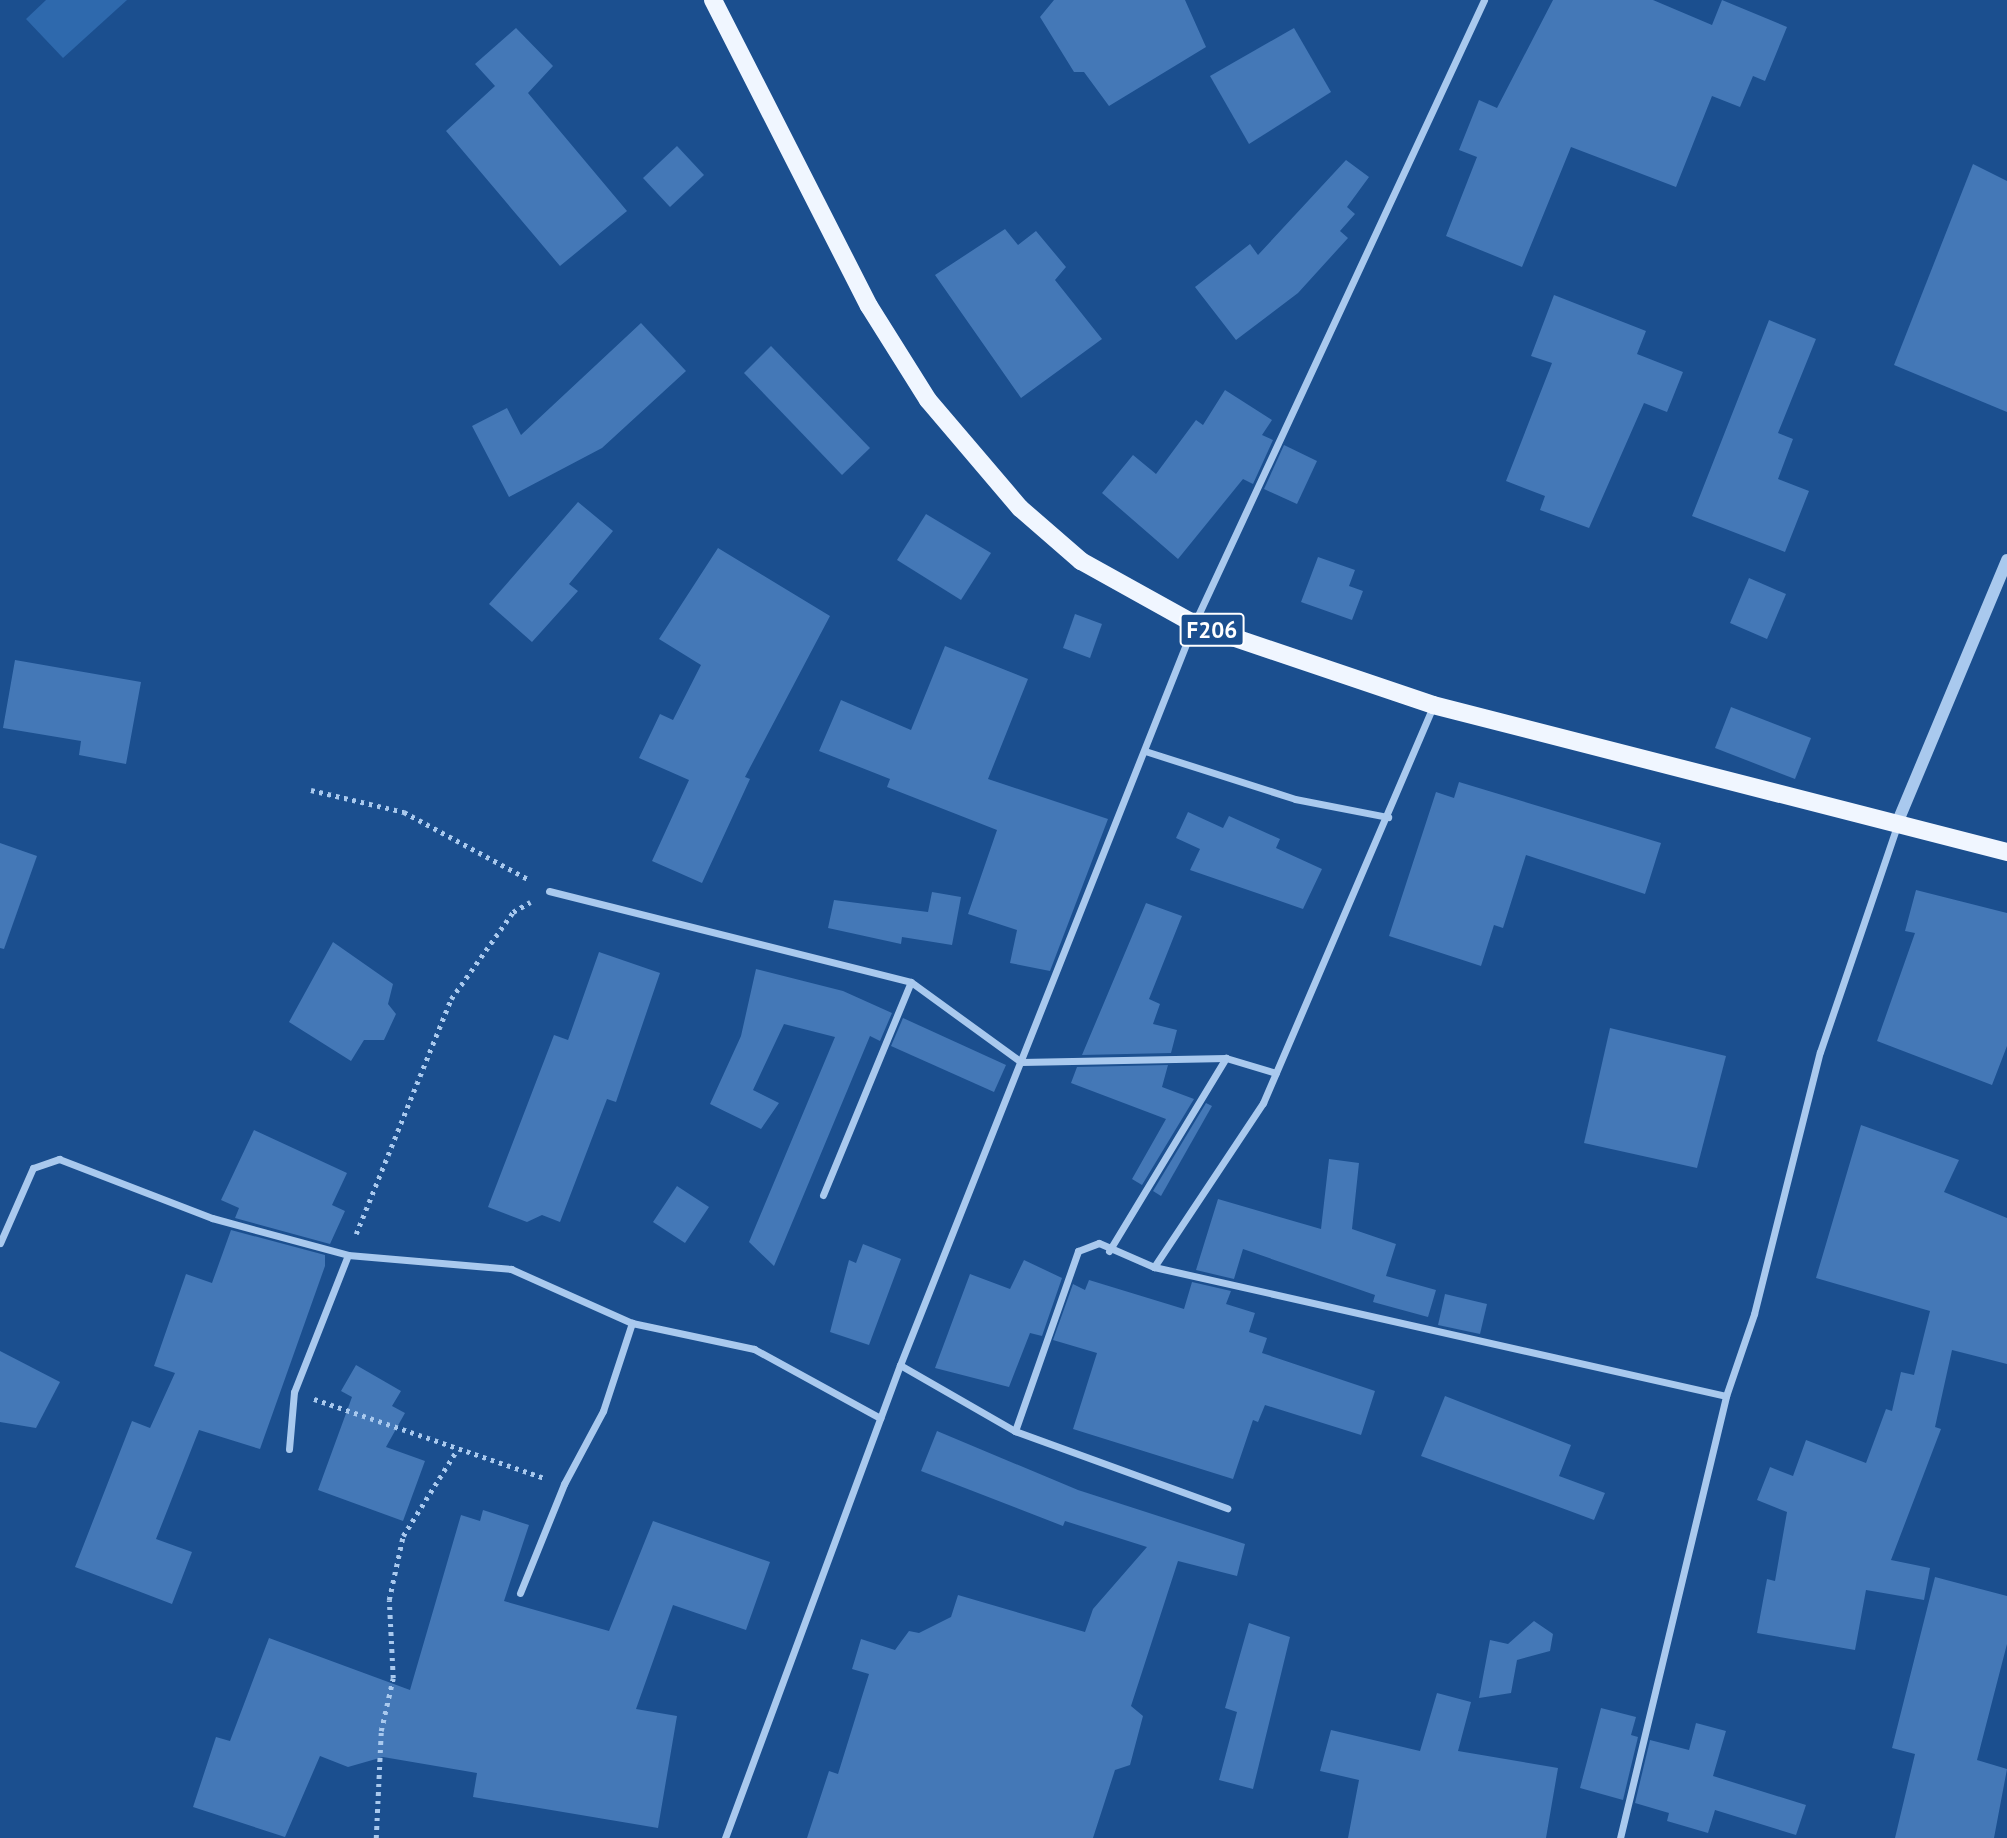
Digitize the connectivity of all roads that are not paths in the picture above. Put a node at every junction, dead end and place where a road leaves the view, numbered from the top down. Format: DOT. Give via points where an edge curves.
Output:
graph roads {
  1 [pos="713,0"];
  2 [pos="1484,0"];
  3 [pos="2007,560"];
  4 [pos="1194,624"];
  5 [pos="1433,705"];
  6 [pos="1145,751"];
  7 [pos="1388,817"];
  8 [pos="1898,821"];
  9 [pos="2007,852"];
  10 [pos="549,891"];
  11 [pos="911,982"];
  12 [pos="1226,1058"];
  13 [pos="1021,1062"];
  14 [pos="1276,1073"];
  15 [pos="823,1195"];
  16 [pos="0,1243"];
  17 [pos="1109,1251"];
  18 [pos="348,1255"];
  19 [pos="1154,1267"];
  20 [pos="632,1323"];
  21 [pos="900,1365"];
  22 [pos="1726,1396"];
  23 [pos="880,1418"];
  24 [pos="1015,1431"];
  25 [pos="289,1449"];
  26 [pos="1227,1508"];
  27 [pos="520,1593"];
  28 [pos="725,1838"];
  29 [pos="1620,1838"];
  1 -- 4 [label="main road, F206" via="869,306 928,400 1020,508 1081,561"];
  2 -- 4 [label="street"];
  3 -- 8 [label="street"];
  4 -- 5 [label="main road, F206"];
  4 -- 6 [label="street"];
  5 -- 7 [label="street"];
  5 -- 8 [label="main road, F206"];
  6 -- 7 [label="street" via="1295,799"];
  6 -- 13 [label="street"];
  7 -- 14 [label="street"];
  8 -- 9 [label="main road, F206"];
  8 -- 22 [label="street" via="1820,1052 1754,1314"];
  10 -- 11 [label="street"];
  11 -- 13 [label="street"];
  11 -- 15 [label="street"];
  12 -- 13 [label="street"];
  12 -- 14 [label="street"];
  12 -- 17 [label="street"];
  13 -- 21 [label="street"];
  14 -- 19 [label="street" via="1263,1103"];
  16 -- 18 [label="street" via="33,1168 59,1159 212,1218"];
  17 -- 19 [label="street"];
  17 -- 24 [label="street" via="1099,1243 1078,1251"];
  18 -- 20 [label="street" via="510,1269"];
  18 -- 25 [label="street" via="294,1392"];
  19 -- 22 [label="street"];
  20 -- 23 [label="street" via="754,1349"];
  20 -- 27 [label="street" via="603,1410 564,1484"];
  21 -- 23 [label="street"];
  21 -- 24 [label="street"];
  22 -- 29 [label="street"];
  23 -- 28 [label="street"];
  24 -- 26 [label="street"];
}
